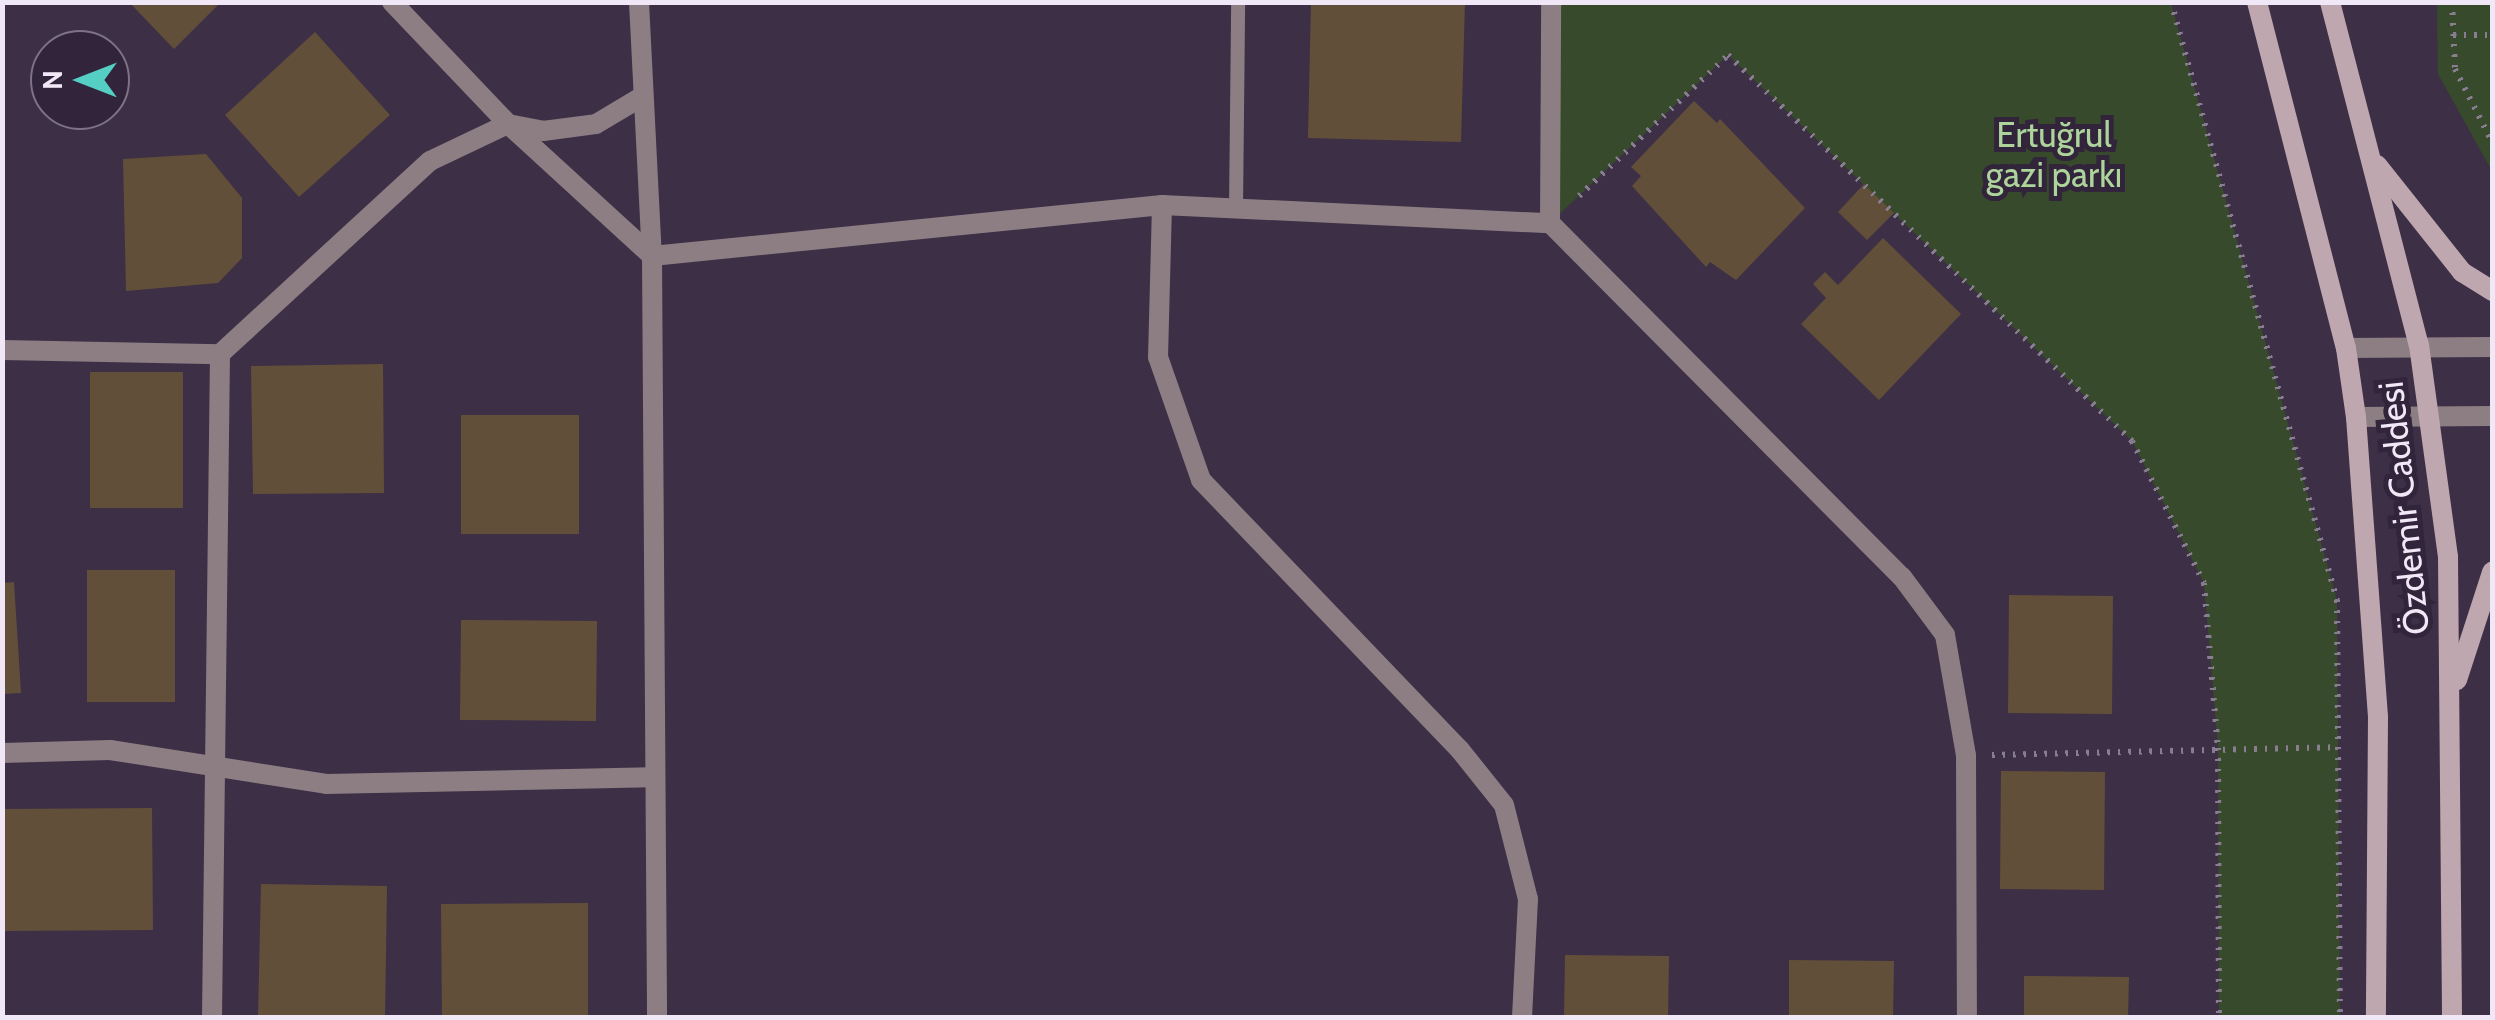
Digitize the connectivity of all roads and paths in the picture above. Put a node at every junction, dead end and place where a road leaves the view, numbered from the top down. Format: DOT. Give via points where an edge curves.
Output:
graph roads {
  1 [pos="392,2"];
  2 [pos="638,2"];
  3 [pos="1238,2"];
  4 [pos="1551,2"];
  5 [pos="2171,2"];
  6 [pos="2256,2"];
  7 [pos="2330,2"];
  8 [pos="2452,2"];
  9 [pos="2454,35"];
  10 [pos="2492,35"];
  11 [pos="643,96"];
  12 [pos="508,124"];
  13 [pos="2492,142"];
  14 [pos="2370,157"];
  15 [pos="1162,205"];
  16 [pos="1236,208"];
  17 [pos="1550,223"];
  18 [pos="652,256"];
  19 [pos="2492,291"];
  20 [pos="2418,345"];
  21 [pos="2492,347"];
  22 [pos="2346,348"];
  23 [pos="2,350"];
  24 [pos="220,354"];
  25 [pos="2430,414"];
  26 [pos="2492,416"];
  27 [pos="2356,417"];
  28 [pos="2492,572"];
  29 [pos="2452,696"];
  30 [pos="2338,746"];
  31 [pos="2218,748"];
  32 [pos="2,753"];
  33 [pos="1966,756"];
  34 [pos="214,762"];
  35 [pos="651,778"];
  36 [pos="212,1018"];
  37 [pos="657,1018"];
  38 [pos="1522,1018"];
  39 [pos="1967,1018"];
  40 [pos="2218,1018"];
  41 [pos="2340,1018"];
  42 [pos="2376,1018"];
  43 [pos="2452,1018"];
  1 -- 12 [label="street"];
  2 -- 11 [label="street"];
  3 -- 16 [label="lane"];
  4 -- 17 [label="street"];
  5 -- 30 [label="path" via="2337,600"];
  6 -- 22 [label="main road, Özdemir Caddesi"];
  7 -- 14 [label="main road, Özdemir Caddesi"];
  8 -- 9 [label="path"];
  9 -- 10 [label="path"];
  9 -- 13 [label="path" via="2454,68"];
  11 -- 12 [label="street" via="620,113 572,131"];
  11 -- 18 [label="street"];
  12 -- 18 [label="street"];
  12 -- 24 [label="street" via="430,161"];
  14 -- 19 [label="main road" via="2462,272"];
  14 -- 20 [label="main road, Özdemir Caddesi"];
  15 -- 16 [label="street"];
  15 -- 18 [label="street"];
  15 -- 38 [label="street" via="1158,357 1201,480 1460,750 1504,805 1528,899"];
  16 -- 17 [label="street"];
  17 -- 31 [label="path" via="1728,55 2132,441 2204,582"];
  17 -- 33 [label="street" via="1902,577 1946,636"];
  18 -- 35 [label="street"];
  20 -- 21 [label="street"];
  20 -- 22 [label="street"];
  20 -- 25 [label="main road, Özdemir Caddesi"];
  22 -- 27 [label="main road, Özdemir Caddesi"];
  23 -- 24 [label="street"];
  24 -- 34 [label="street"];
  25 -- 26 [label="street"];
  25 -- 27 [label="street"];
  25 -- 29 [label="main road, Özdemir Caddesi" via="2448,557"];
  27 -- 42 [label="main road, Özdemir Caddesi" via="2378,717"];
  28 -- 29 [label="main road"];
  29 -- 43 [label="main road, Özdemir Caddesi"];
  30 -- 31 [label="path"];
  30 -- 41 [label="path"];
  31 -- 33 [label="path"];
  31 -- 40 [label="path"];
  32 -- 34 [label="street" via="110,750"];
  33 -- 39 [label="street"];
  34 -- 35 [label="street" via="326,784"];
  34 -- 36 [label="street"];
  35 -- 37 [label="street"];
}
